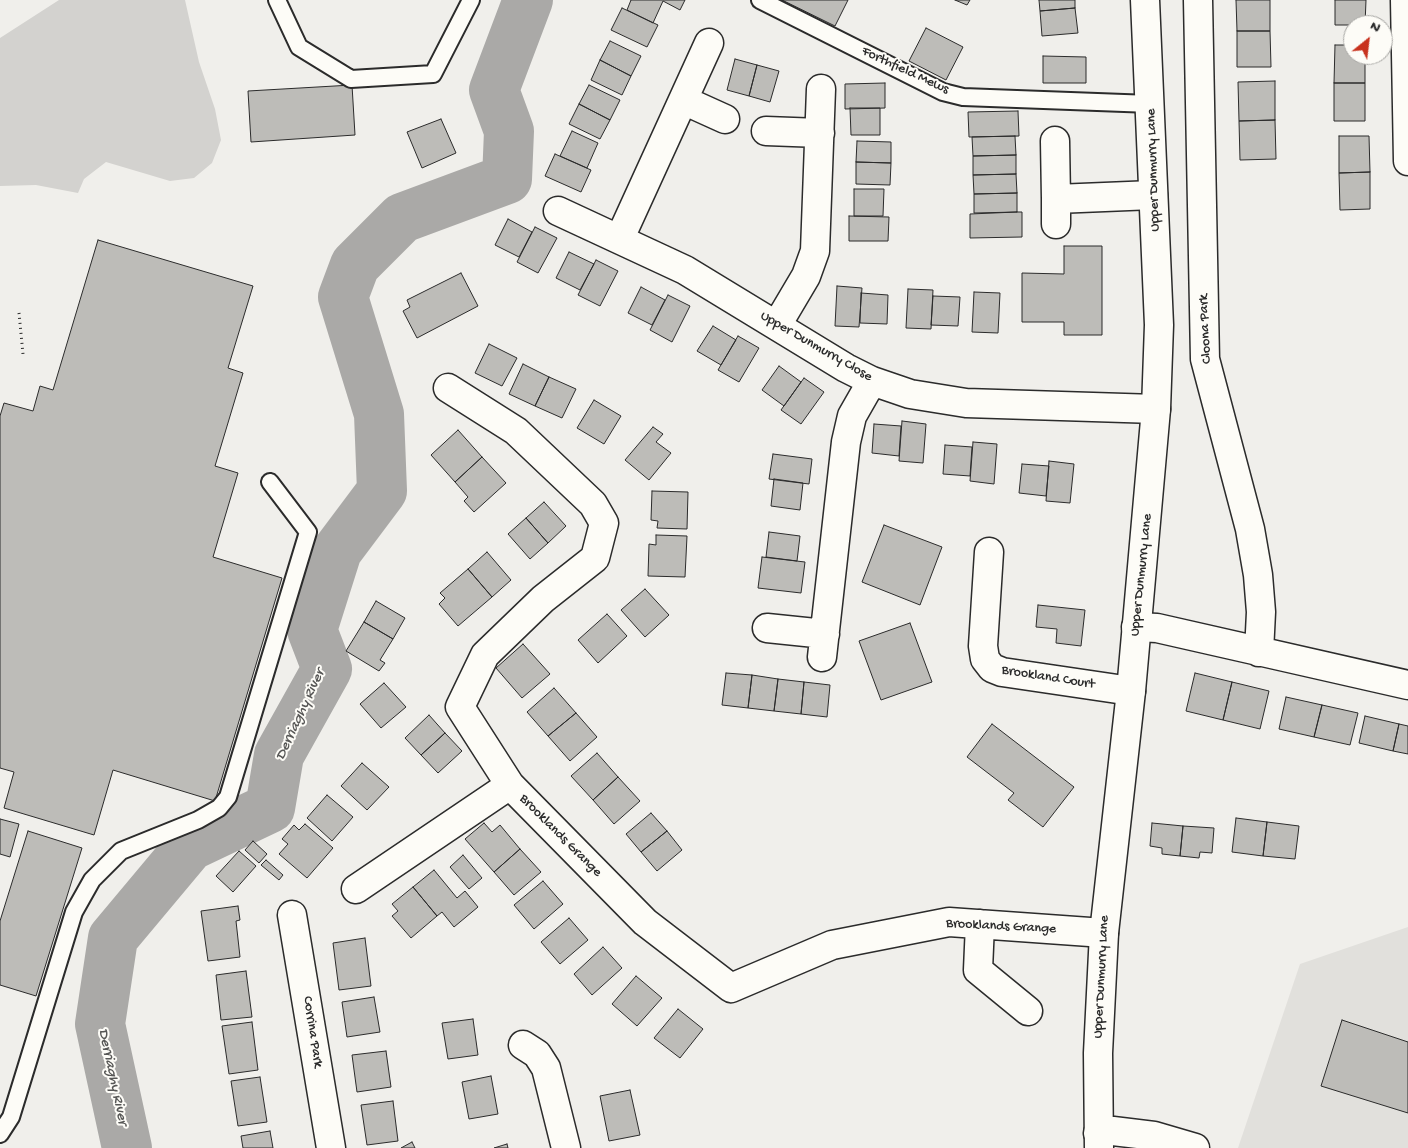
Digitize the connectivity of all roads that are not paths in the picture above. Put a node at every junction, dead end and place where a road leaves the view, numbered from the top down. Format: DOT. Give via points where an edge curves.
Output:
graph roads {
  1 [pos="277,0"];
  2 [pos="471,0"];
  3 [pos="760,0"];
  4 [pos="1145,0"];
  5 [pos="1198,0"];
  6 [pos="1405,0"];
  7 [pos="709,43"];
  8 [pos="821,89"];
  9 [pos="683,100"];
  10 [pos="1151,104"];
  11 [pos="725,119"];
  12 [pos="766,131"];
  13 [pos="820,133"];
  14 [pos="1055,141"];
  15 [pos="1408,161"];
  16 [pos="1153,194"];
  17 [pos="558,210"];
  18 [pos="620,238"];
  19 [pos="777,325"];
  20 [pos="872,381"];
  21 [pos="448,388"];
  22 [pos="1156,409"];
  23 [pos="270,482"];
  24 [pos="989,552"];
  25 [pos="1136,627"];
  26 [pos="767,628"];
  27 [pos="1259,652"];
  28 [pos="1408,685"];
  29 [pos="1131,691"];
  30 [pos="510,785"];
  31 [pos="356,889"];
  32 [pos="292,915"];
  33 [pos="980,924"];
  34 [pos="1104,933"];
  35 [pos="1028,1011"];
  36 [pos="523,1045"];
  37 [pos="0,1134"];
  38 [pos="1099,1141"];
  39 [pos="331,1148"];
  40 [pos="566,1148"];
  41 [pos="1195,1148"];
  1 -- 2 [label="lane" via="299,48 350,79 433,74"];
  3 -- 10 [label="lane, Forthfield Mews" via="943,92 963,97"];
  4 -- 10 [label="street, Upper Dunmurry Lane"];
  5 -- 27 [label="street, Cloona Park" via="1205,359 1250,529 1260,594"];
  6 -- 15 [label="street"];
  7 -- 9 [label="street"];
  8 -- 13 [label="street"];
  9 -- 11 [label="street"];
  9 -- 18 [label="street"];
  10 -- 16 [label="street, Upper Dunmurry Lane"];
  12 -- 13 [label="street"];
  13 -- 19 [label="street" via="815,251 806,276"];
  14 -- 16 [label="street" via="1056,211"];
  16 -- 22 [label="street, Upper Dunmurry Lane" via="1160,324"];
  17 -- 18 [label="street, Upper Dunmurry Close"];
  18 -- 19 [label="street, Upper Dunmurry Close" via="694,275"];
  19 -- 20 [label="street, Upper Dunmurry Close"];
  20 -- 22 [label="street, Upper Dunmurry Close" via="910,394 966,403"];
  20 -- 26 [label="street" via="852,416 846,442 823,646"];
  21 -- 30 [label="street, Brooklands Grange" via="516,432 593,504 604,523 595,558 543,599 486,655 460,707"];
  22 -- 25 [label="street, Upper Dunmurry Lane" via="1150,505"];
  23 -- 37 [label="lane" via="308,532 228,797 219,808 198,820 121,851 92,880 74,912 11,1117"];
  24 -- 29 [label="street, Brookland Court" via="983,646 985,659 992,668"];
  25 -- 27 [label="street" via="1157,628"];
  25 -- 29 [label="street, Upper Dunmurry Lane"];
  27 -- 28 [label="street"];
  29 -- 34 [label="street, Upper Dunmurry Lane"];
  30 -- 31 [label="street"];
  30 -- 33 [label="street, Brooklands Grange" via="645,922 731,988 832,946 949,922"];
  32 -- 39 [label="street, Corrina Park"];
  33 -- 34 [label="street, Brooklands Grange"];
  33 -- 35 [label="street" via="978,970"];
  34 -- 38 [label="street, Upper Dunmurry Lane" via="1098,1053"];
  36 -- 40 [label="street" via="537,1054 546,1068"];
  38 -- 41 [label="street" via="1113,1131 1154,1136"];
}
